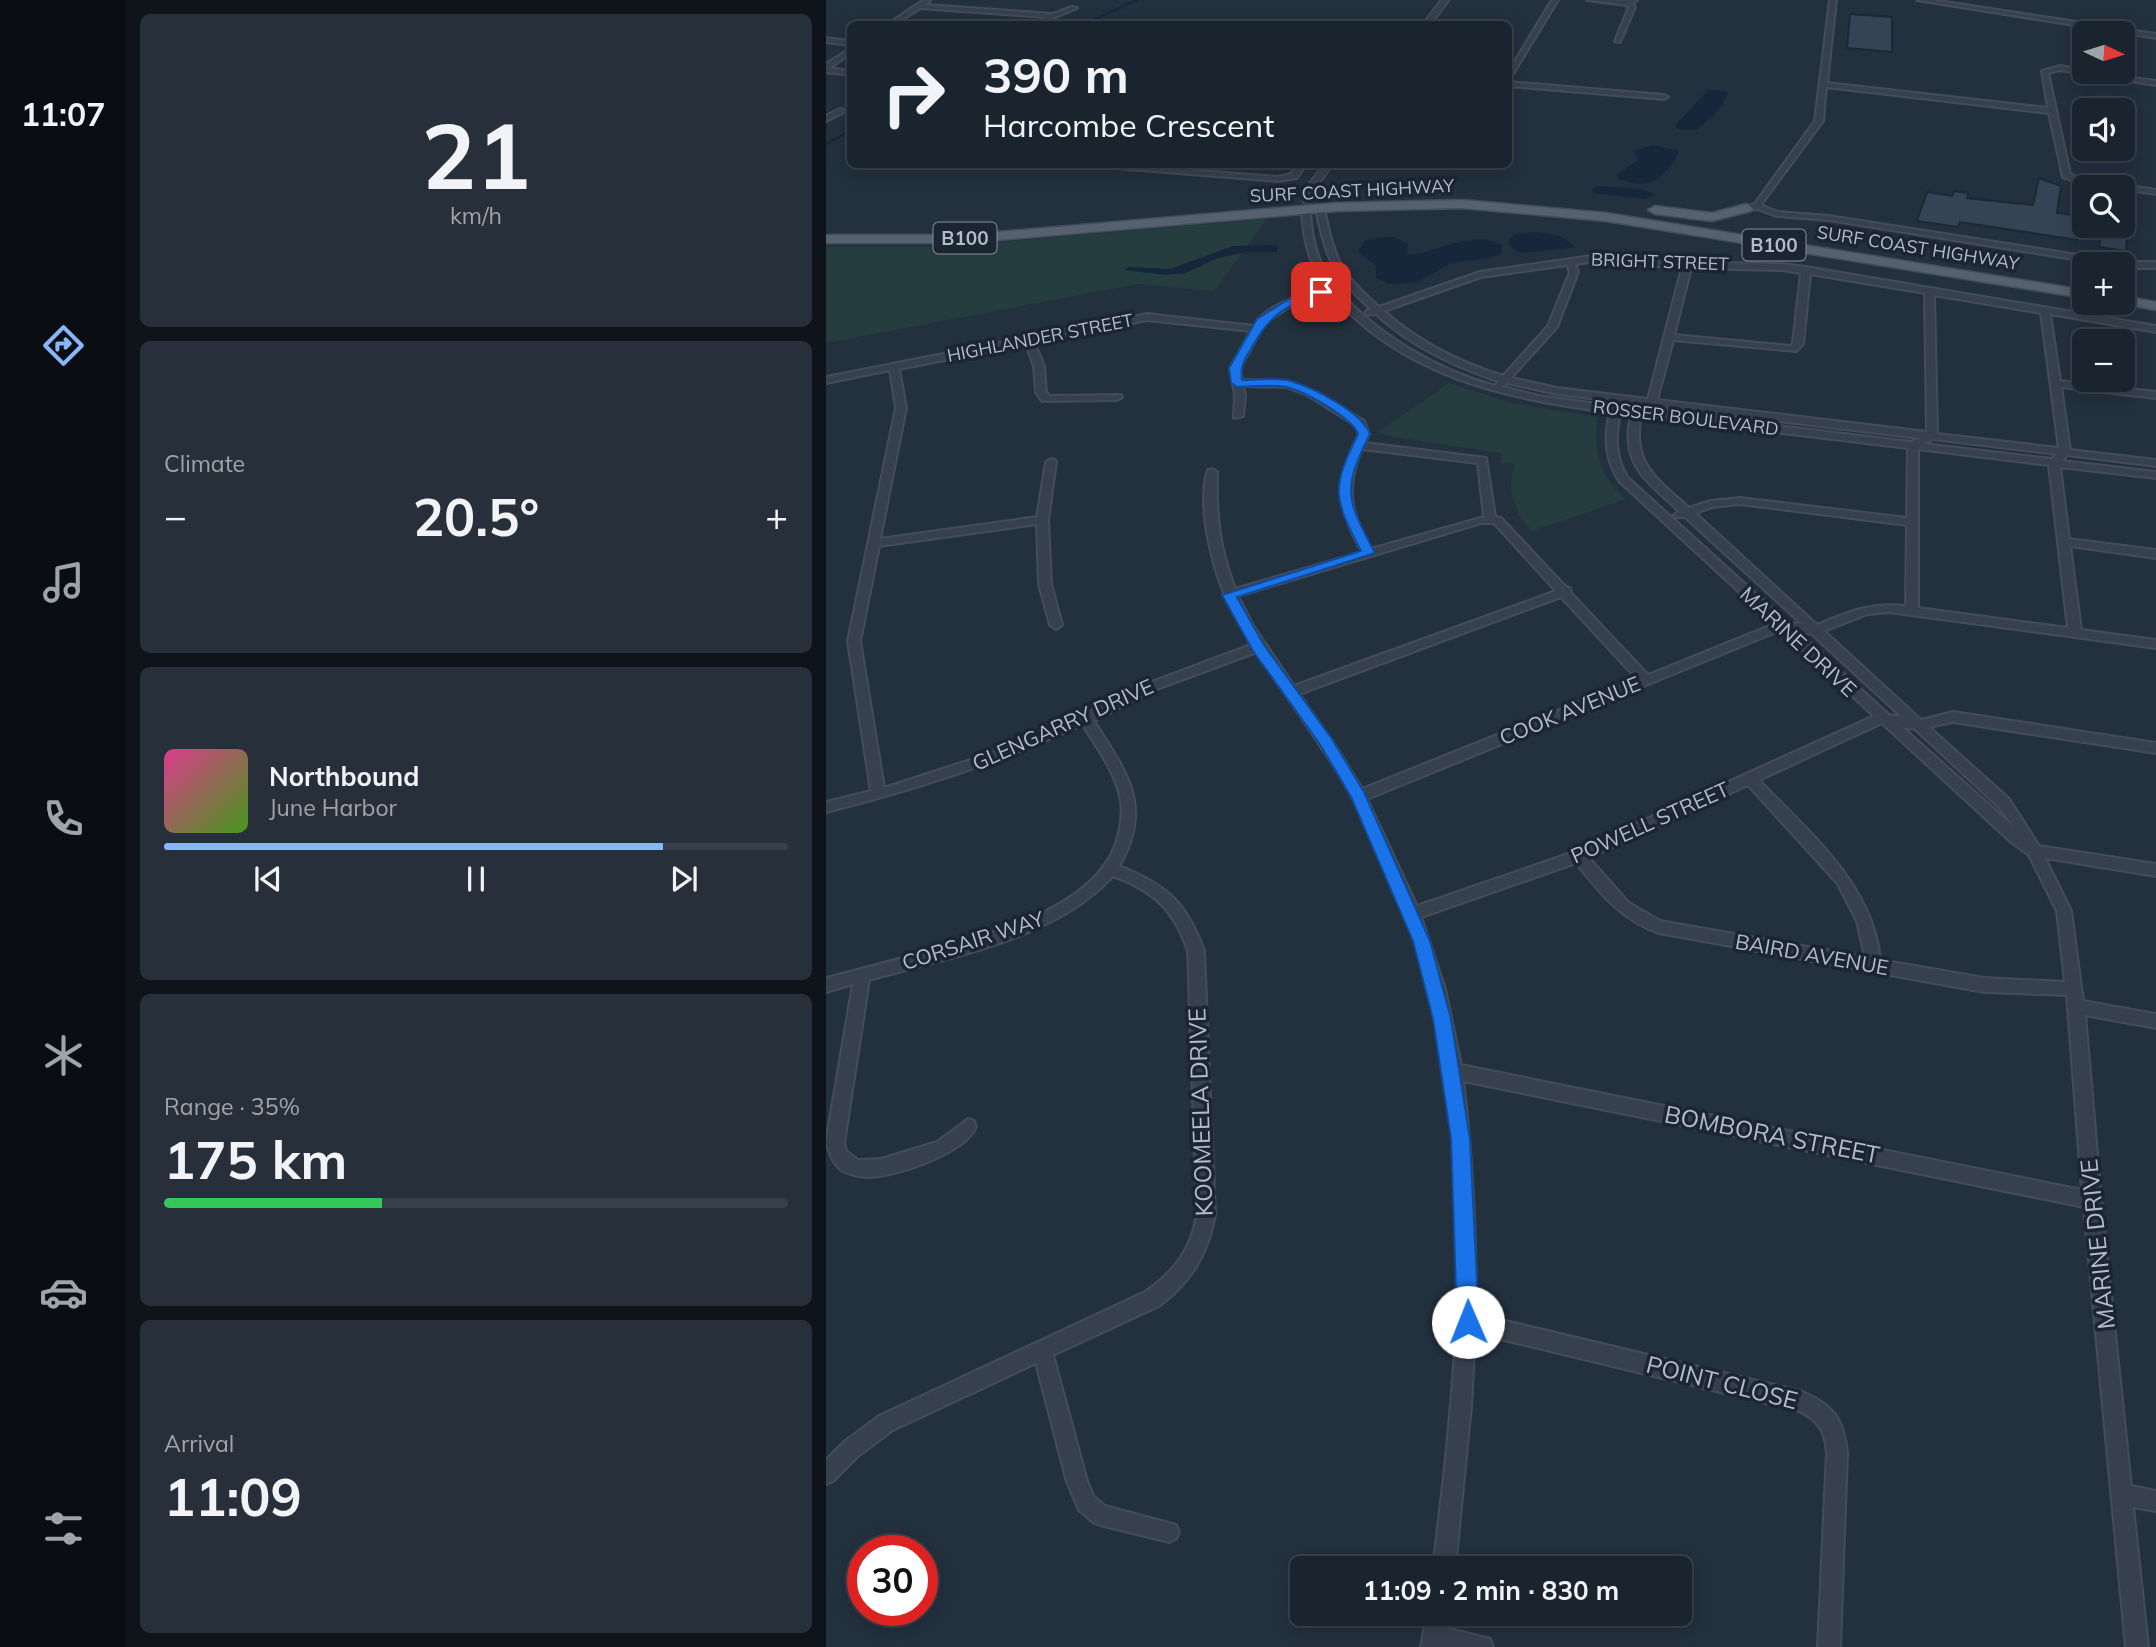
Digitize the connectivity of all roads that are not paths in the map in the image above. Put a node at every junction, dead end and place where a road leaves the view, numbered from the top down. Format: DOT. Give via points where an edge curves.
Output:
graph roads {
  1 [pos="928,0"];
  2 [pos="1445,0"];
  3 [pos="1555,0"];
  4 [pos="1590,0"];
  5 [pos="1833,0"];
  6 [pos="1920,0"];
  7 [pos="1631,2"];
  8 [pos="920,6"];
  9 [pos="1074,8"];
  10 [pos="1053,16"];
  11 [pos="896,21"];
  12 [pos="1042,21"];
  13 [pos="1429,21"];
  14 [pos="2156,36"];
  15 [pos="826,40"];
  16 [pos="1618,41"];
  17 [pos="847,43"];
  18 [pos="847,53"];
  19 [pos="826,69"];
  20 [pos="847,72"];
  21 [pos="1512,75"];
  22 [pos="1512,82"];
  23 [pos="2156,83"];
  24 [pos="1823,85"];
  25 [pos="1664,97"];
  26 [pos="843,111"];
  27 [pos="2052,111"];
  28 [pos="830,113"];
  29 [pos="826,119"];
  30 [pos="1125,168"];
  31 [pos="1299,168"];
  32 [pos="1328,168"];
  33 [pos="2072,177"];
  34 [pos="2135,189"];
  35 [pos="2154,192"];
  36 [pos="2155,203"];
  37 [pos="1315,204"];
  38 [pos="1627,208"];
  39 [pos="1752,208"];
  40 [pos="1278,212"];
  41 [pos="1104,223"];
  42 [pos="826,228"];
  43 [pos="1307,228"];
  44 [pos="826,239"];
  45 [pos="2072,256"];
  46 [pos="1569,261"];
  47 [pos="2156,265"];
  48 [pos="1687,266"];
  49 [pos="2135,266"];
  50 [pos="2144,267"];
  51 [pos="1806,270"];
  52 [pos="2156,272"];
  53 [pos="2072,279"];
  54 [pos="1349,285"];
  55 [pos="1330,289"];
  56 [pos="2135,289"];
  57 [pos="1929,291"];
  58 [pos="2072,292"];
  59 [pos="2156,292"];
  60 [pos="2135,302"];
  61 [pos="2156,306"];
  62 [pos="2045,310"];
  63 [pos="1376,311"];
  64 [pos="1360,317"];
  65 [pos="1255,329"];
  66 [pos="2156,329"];
  67 [pos="1669,337"];
  68 [pos="1029,340"];
  69 [pos="894,366"];
  70 [pos="826,380"];
  71 [pos="1503,380"];
  72 [pos="1237,383"];
  73 [pos="2055,383"];
  74 [pos="1496,390"];
  75 [pos="2156,395"];
  76 [pos="1118,397"];
  77 [pos="1652,402"];
  78 [pos="1618,404"];
  79 [pos="1637,412"];
  80 [pos="1238,416"];
  81 [pos="1932,436"];
  82 [pos="1359,445"];
  83 [pos="1913,445"];
  84 [pos="2065,452"];
  85 [pos="1051,462"];
  86 [pos="2054,463"];
  87 [pos="2156,463"];
  88 [pos="1212,472"];
  89 [pos="2156,475"];
  90 [pos="1687,512"];
  91 [pos="1490,519"];
  92 [pos="1042,520"];
  93 [pos="1667,521"];
  94 [pos="1913,522"];
  95 [pos="2064,542"];
  96 [pos="874,543"];
  97 [pos="1368,553"];
  98 [pos="2156,554"];
  99 [pos="1566,591"];
  100 [pos="1229,595"];
  101 [pos="1912,610"];
  102 [pos="1056,625"];
  103 [pos="1781,626"];
  104 [pos="1815,630"];
  105 [pos="2075,633"];
  106 [pos="2156,644"];
  107 [pos="1258,647"];
  108 [pos="1645,680"];
  109 [pos="1291,692"];
  110 [pos="1882,718"];
  111 [pos="1086,719"];
  112 [pos="1918,724"];
  113 [pos="2156,748"];
  114 [pos="1750,778"];
  115 [pos="878,794"];
  116 [pos="1359,796"];
  117 [pos="826,807"];
  118 [pos="2032,850"];
  119 [pos="1579,856"];
  120 [pos="1111,869"];
  121 [pos="2156,870"];
  122 [pos="1412,914"];
  123 [pos="1873,966"];
  124 [pos="862,975"];
  125 [pos="826,985"];
  126 [pos="2075,998"];
  127 [pos="2156,1021"];
  128 [pos="1452,1071"];
  129 [pos="968,1127"];
  130 [pos="2092,1200"];
  131 [pos="1468,1322"];
  132 [pos="1042,1351"];
  133 [pos="826,1474"];
  134 [pos="2124,1495"];
  135 [pos="2156,1501"];
  136 [pos="1169,1532"];
  137 [pos="1445,1556"];
  138 [pos="1434,1641"];
  139 [pos="1482,1647"];
  140 [pos="1829,1647"];
  141 [pos="2137,1647"];
  1 -- 8 [label="street"];
  2 -- 13 [label="street"];
  3 -- 21 [label="street"];
  4 -- 7 [label="street"];
  5 -- 24 [label="street"];
  6 -- 14 [label="street"];
  7 -- 16 [label="street"];
  8 -- 10 [label="street"];
  8 -- 11 [label="street"];
  9 -- 10 [label="street"];
  10 -- 12 [label="street"];
  15 -- 17 [label="street"];
  18 -- 19 [label="street"];
  19 -- 20 [label="street"];
  22 -- 25 [label="street"];
  23 -- 27 [label="street" via="2049,69 2044,72"];
  24 -- 27 [label="street"];
  24 -- 39 [label="street" via="1819,121"];
  26 -- 28 [label="street"];
  27 -- 33 [label="street" via="2064,171"];
  28 -- 29 [label="street"];
  30 -- 31 [label="street" via="1278,179 1294,176"];
  32 -- 37 [label="street"];
  34 -- 35 [label="street"];
  35 -- 36 [label="street"];
  37 -- 38 [label="main road, SURF COAST HIGHWAY / B100" via="1394,194 1480,194"];
  37 -- 40 [label="main road, SURF COAST HIGHWAY / B100"];
  37 -- 41 [label="main road, SURF COAST HIGHWAY / B100"];
  37 -- 43 [label="street, ROSSER BOULEVARD"];
  37 -- 54 [label="street, ROSSER BOULEVARD" via="1333,261"];
  37 -- 58 [label="main road, SURF COAST HIGHWAY / B100" via="1462,204 1566,212"];
  38 -- 39 [label="main road" via="1712,217"];
  38 -- 53 [label="main road, SURF COAST HIGHWAY / B100"];
  39 -- 45 [label="street"];
  40 -- 41 [label="main road, SURF COAST HIGHWAY / B100"];
  40 -- 43 [label="main road"];
  41 -- 42 [label="main road, SURF COAST HIGHWAY / B100"];
  41 -- 44 [label="main road, SURF COAST HIGHWAY / B100" via="964,239"];
  43 -- 55 [label="street, ROSSER BOULEVARD" via="1315,265"];
  46 -- 48 [label="street, BRIGHT STREET" via="1603,258"];
  46 -- 63 [label="street, BRIGHT STREET" via="1480,275"];
  46 -- 71 [label="street" via="1573,276 1555,322"];
  47 -- 50 [label="street"];
  48 -- 51 [label="street, BRIGHT STREET" via="1748,264"];
  48 -- 67 [label="street"];
  49 -- 50 [label="street"];
  50 -- 52 [label="street"];
  51 -- 57 [label="street, BRIGHT STREET"];
  51 -- 67 [label="street" via="1798,344 1793,349"];
  54 -- 55 [label="street"];
  54 -- 63 [label="street, ROSSER BOULEVARD"];
  55 -- 64 [label="street, ROSSER BOULEVARD"];
  55 -- 65 [label="street" via="1274,310"];
  56 -- 59 [label="main road"];
  57 -- 62 [label="street, BRIGHT STREET"];
  57 -- 81 [label="street"];
  60 -- 61 [label="main road"];
  62 -- 66 [label="street, BRIGHT STREET"];
  62 -- 73 [label="street"];
  63 -- 64 [label="street, BRIGHT STREET"];
  63 -- 71 [label="street, ROSSER BOULEVARD" via="1440,356"];
  64 -- 74 [label="street, ROSSER BOULEVARD" via="1426,364"];
  65 -- 68 [label="street, HIGHLANDER STREET" via="1147,317"];
  65 -- 72 [label="street" via="1235,368"];
  67 -- 77 [label="street"];
  68 -- 69 [label="street, HIGHLANDER STREET"];
  68 -- 76 [label="street" via="1046,399"];
  69 -- 70 [label="street, HIGHLANDER STREET"];
  69 -- 96 [label="street" via="901,408"];
  71 -- 74 [label="street"];
  71 -- 78 [label="street, ROSSER BOULEVARD"];
  72 -- 80 [label="street"];
  72 -- 82 [label="street" via="1287,384 1312,394 1360,423 1364,434"];
  73 -- 75 [label="street"];
  73 -- 84 [label="street"];
  74 -- 78 [label="street, ROSSER BOULEVARD"];
  77 -- 78 [label="street, ROSSER BOULEVARD"];
  77 -- 79 [label="street"];
  77 -- 81 [label="street, ROSSER BOULEVARD"];
  78 -- 79 [label="street, ROSSER BOULEVARD"];
  78 -- 93 [label="street, MARINE DRIVE" via="1608,443 1615,466"];
  79 -- 83 [label="street, ROSSER BOULEVARD"];
  79 -- 90 [label="street, MARINE DRIVE" via="1631,441 1638,463"];
  81 -- 83 [label="street"];
  81 -- 84 [label="street, ROSSER BOULEVARD"];
  82 -- 91 [label="street" via="1482,460"];
  82 -- 97 [label="street" via="1346,470 1343,490 1347,513"];
  83 -- 86 [label="street, ROSSER BOULEVARD"];
  83 -- 94 [label="street"];
  84 -- 86 [label="street"];
  84 -- 87 [label="street, ROSSER BOULEVARD"];
  85 -- 92 [label="street"];
  86 -- 89 [label="street, ROSSER BOULEVARD"];
  86 -- 95 [label="street"];
  88 -- 100 [label="street" via="1208,501"];
  90 -- 93 [label="street"];
  90 -- 94 [label="street" via="1740,501"];
  90 -- 104 [label="street, MARINE DRIVE"];
  91 -- 97 [label="street"];
  91 -- 99 [label="street" via="1502,523"];
  92 -- 96 [label="street"];
  92 -- 102 [label="street" via="1045,584"];
  93 -- 103 [label="street, MARINE DRIVE"];
  94 -- 101 [label="street"];
  95 -- 98 [label="street"];
  95 -- 105 [label="street"];
  96 -- 115 [label="street" via="854,641"];
  97 -- 100 [label="street"];
  99 -- 108 [label="street"];
  99 -- 109 [label="street"];
  100 -- 107 [label="street"];
  101 -- 104 [label="street" via="1866,610"];
  101 -- 105 [label="street"];
  103 -- 104 [label="street"];
  103 -- 108 [label="street, COOK AVENUE"];
  103 -- 110 [label="street, MARINE DRIVE"];
  104 -- 112 [label="street, MARINE DRIVE"];
  105 -- 106 [label="street"];
  107 -- 109 [label="street"];
  107 -- 111 [label="street, GLENGARRY DRIVE" via="1150,687"];
  108 -- 116 [label="street, COOK AVENUE"];
  109 -- 116 [label="street"];
  110 -- 112 [label="street"];
  110 -- 114 [label="street, POWELL STREET"];
  110 -- 118 [label="street, MARINE DRIVE"];
  111 -- 115 [label="street, GLENGARRY DRIVE" via="980,763"];
  111 -- 120 [label="street, CORSAIR WAY" via="1128,801 1126,833"];
  112 -- 113 [label="street" via="1953,717"];
  112 -- 118 [label="street, MARINE DRIVE" via="2004,803"];
  114 -- 119 [label="street, POWELL STREET"];
  114 -- 123 [label="street" via="1854,896 1869,929"];
  115 -- 117 [label="street, GLENGARRY DRIVE"];
  116 -- 122 [label="street"];
  118 -- 121 [label="street"];
  118 -- 126 [label="street, MARINE DRIVE" via="2050,876 2064,911"];
  119 -- 122 [label="street, POWELL STREET"];
  119 -- 123 [label="street, BAIRD AVENUE" via="1621,907 1646,923"];
  120 -- 124 [label="street, CORSAIR WAY" via="1080,897 1042,921"];
  120 -- 132 [label="street, KOOMEELA DRIVE" via="1143,881 1170,901 1196,951 1206,1214 1186,1272 1168,1288"];
  122 -- 128 [label="street"];
  123 -- 126 [label="street, BAIRD AVENUE"];
  124 -- 125 [label="street, CORSAIR WAY"];
  124 -- 129 [label="street" via="835,1143 837,1156 858,1169 888,1167 948,1145"];
  126 -- 127 [label="street, BAIRD AVENUE"];
  126 -- 130 [label="street, MARINE DRIVE"];
  128 -- 130 [label="street, BOMBORA STREET"];
  128 -- 131 [label="street" via="1466,1214"];
  130 -- 134 [label="street, MARINE DRIVE"];
  131 -- 137 [label="street"];
  131 -- 140 [label="street, POINT CLOSE" via="1800,1401 1827,1416 1836,1431 1837,1452"];
  132 -- 133 [label="street, KOOMEELA DRIVE" via="887,1423"];
  132 -- 136 [label="street" via="1086,1503 1100,1515"];
  134 -- 135 [label="street"];
  134 -- 141 [label="street, MARINE DRIVE"];
  138 -- 139 [label="street"];
}
